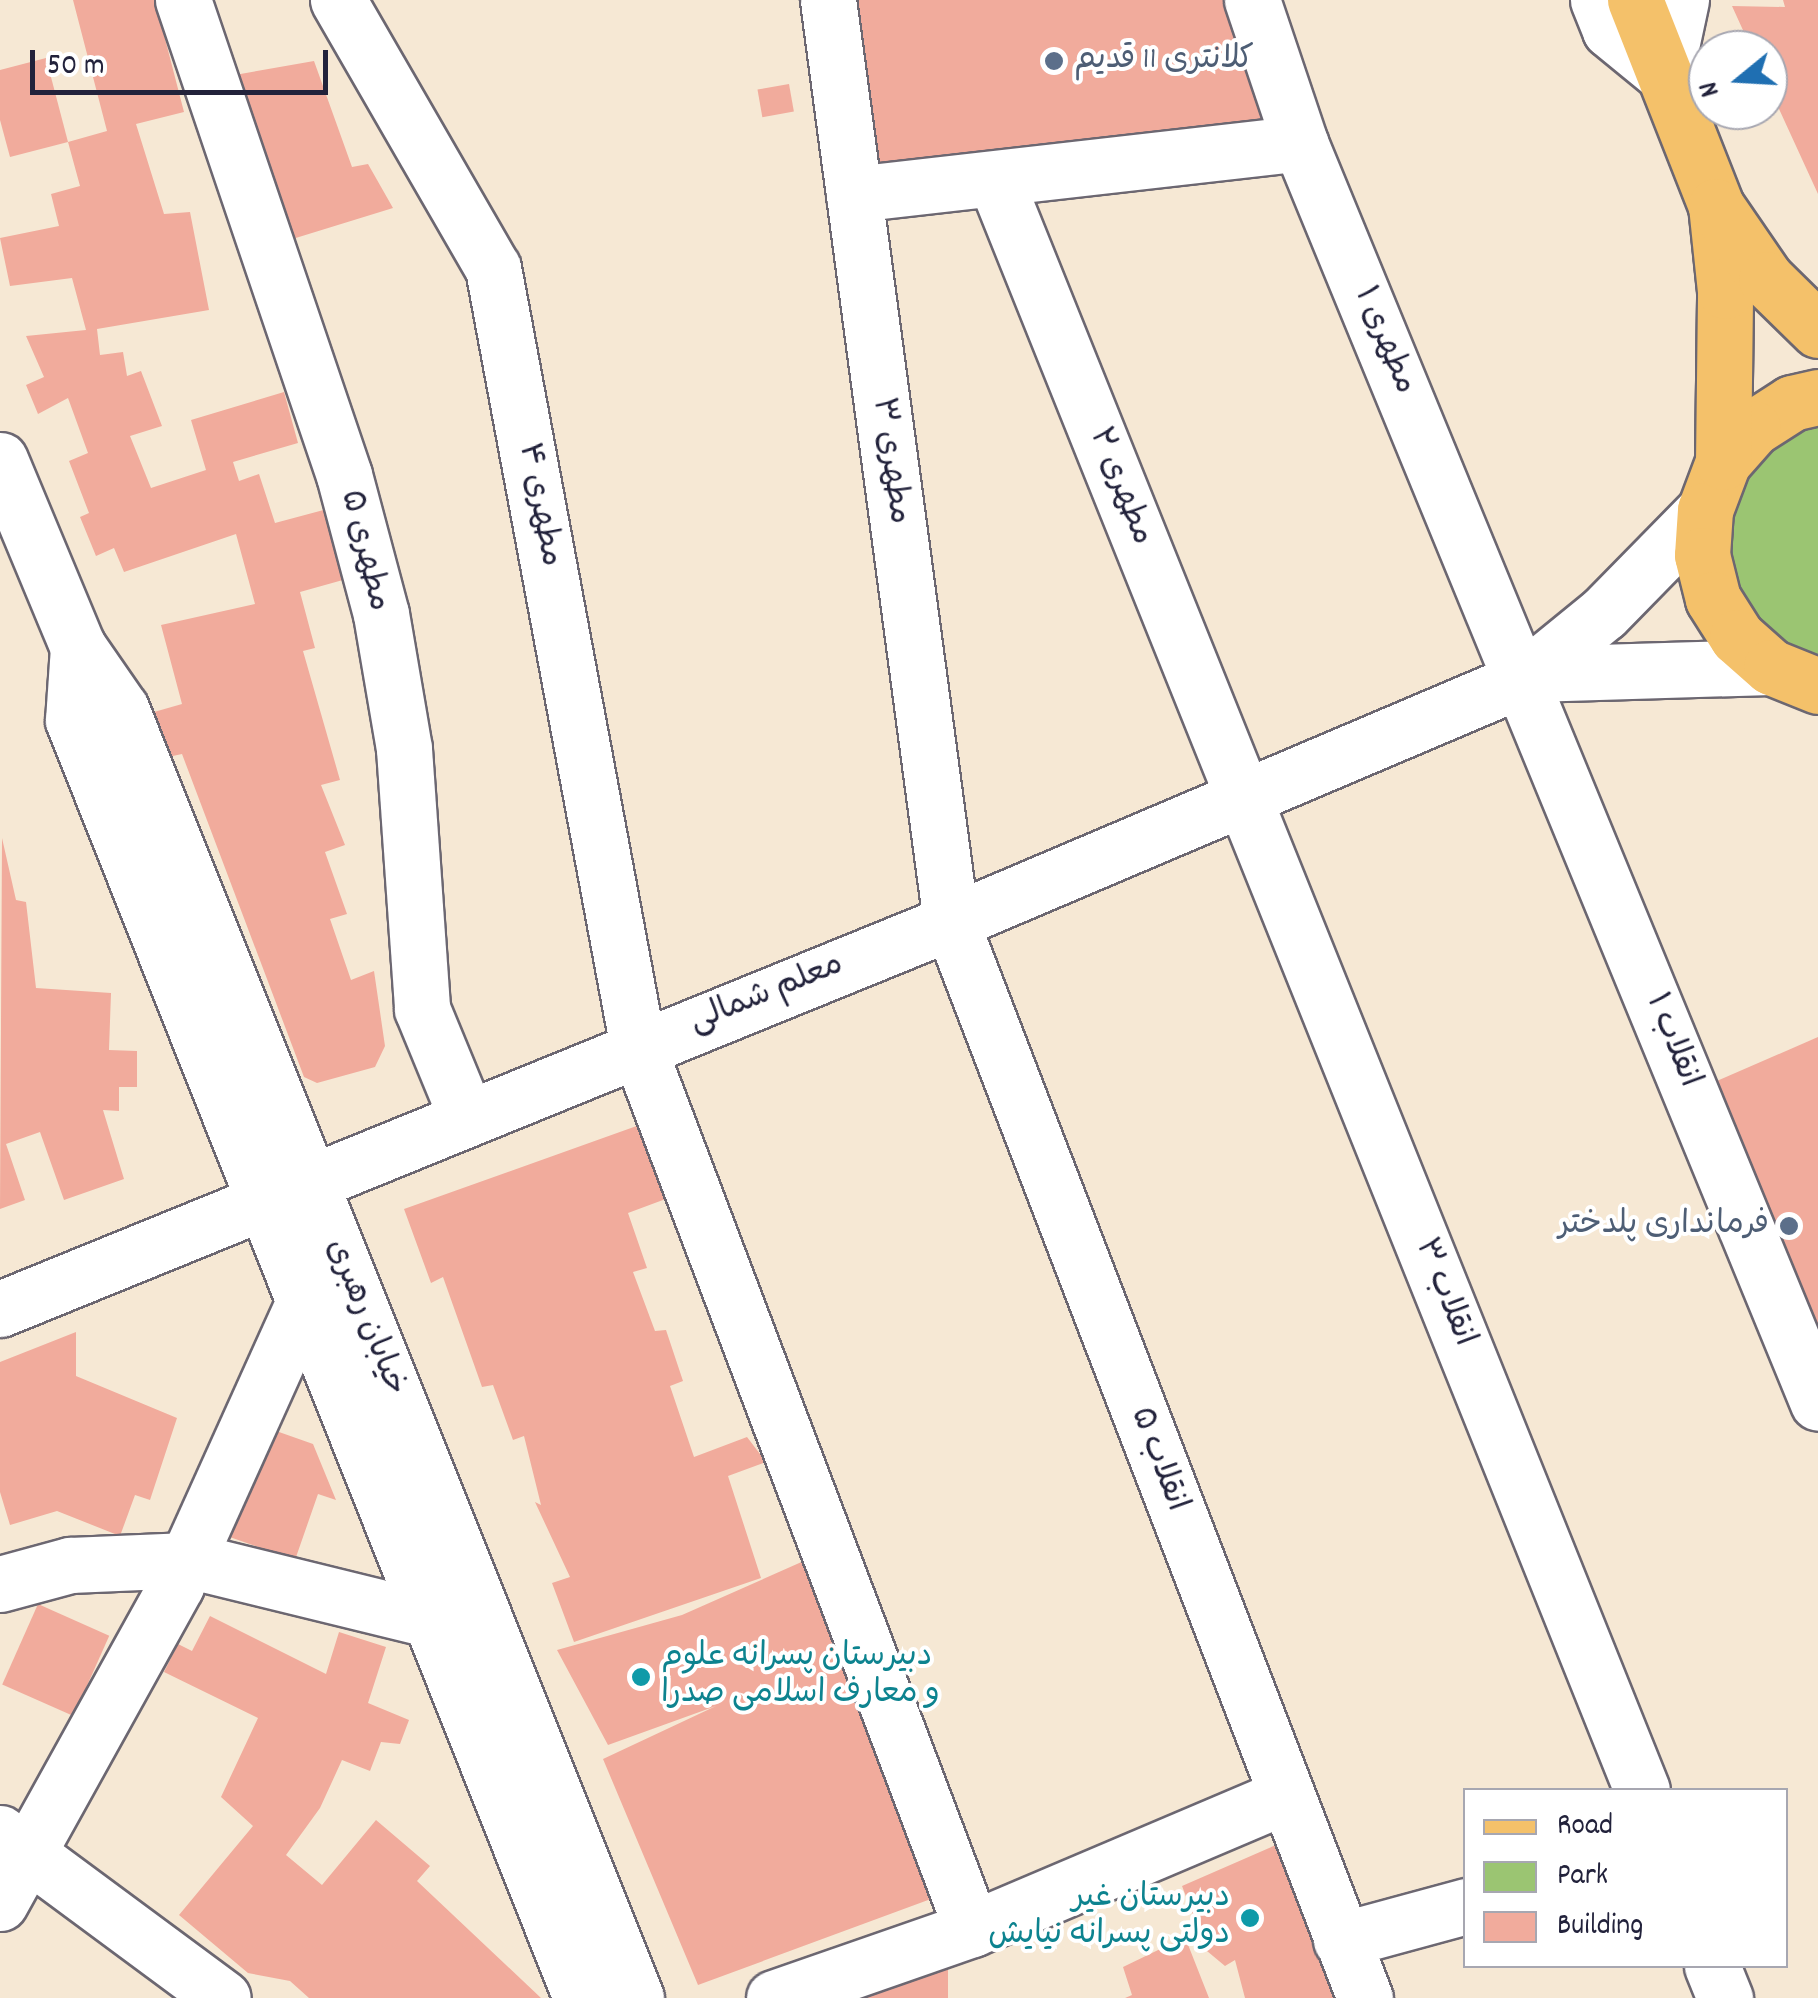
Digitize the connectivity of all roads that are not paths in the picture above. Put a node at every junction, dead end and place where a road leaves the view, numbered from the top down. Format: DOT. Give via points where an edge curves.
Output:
graph roads {
  1 [pos="183,0"];
  2 [pos="338,0"];
  3 [pos="828,0"];
  4 [pos="1252,0"];
  5 [pos="1598,0"];
  6 [pos="1635,0"];
  7 [pos="1681,0"];
  8 [pos="1665,75"];
  9 [pos="1300,143"];
  10 [pos="996,179"];
  11 [pos="854,194"];
  12 [pos="1716,206"];
  13 [pos="1818,330"];
  14 [pos="1818,397"];
  15 [pos="0,460"];
  16 [pos="1714,486"];
  17 [pos="78,647"];
  18 [pos="1528,677"];
  19 [pos="1806,681"];
  20 [pos="1243,796"];
  21 [pos="951,922"];
  22 [pos="638,1047"];
  23 [pos="466,1118"];
  24 [pos="310,1184"];
  25 [pos="261,1205"];
  26 [pos="302,1306"];
  27 [pos="0,1309"];
  28 [pos="1818,1404"];
  29 [pos="188,1560"];
  30 [pos="0,1584"];
  31 [pos="428,1618"];
  32 [pos="1641,1788"];
  33 [pos="1286,1796"];
  34 [pos="13,1844"];
  35 [pos="0,1902"];
  36 [pos="1463,1907"];
  37 [pos="972,1929"];
  38 [pos="1342,1940"];
  39 [pos="1713,1968"];
  40 [pos="223,1998"];
  41 [pos="581,1998"];
  42 [pos="636,1998"];
  43 [pos="774,1998"];
  44 [pos="1365,1998"];
  45 [pos="1725,1998"];
  1 -- 23 [label="street, مطهری ۵" via="344,475 380,614 404,750 422,1008"];
  2 -- 22 [label="street, مطهری ۴" via="493,268"];
  3 -- 11 [label="street, مطهری ۳"];
  4 -- 9 [label="street, مطهری ۱"];
  5 -- 8 [label="street" via="1610,30"];
  6 -- 8 [label="main road"];
  7 -- 8 [label="street"];
  8 -- 12 [label="main road"];
  9 -- 10 [label="street"];
  9 -- 18 [label="street, مطهری ۱"];
  10 -- 11 [label="street"];
  10 -- 20 [label="street, مطهری ۲"];
  11 -- 21 [label="street, مطهری ۳"];
  12 -- 13 [label="main road" via="1766,279"];
  12 -- 16 [label="main road" via="1724,291"];
  14 -- 16 [label="main road" via="1792,403 1753,428"];
  15 -- 17 [label="street, خیابان رهبری"];
  16 -- 18 [label="street" via="1604,613"];
  16 -- 19 [label="main road" via="1702,555 1713,599 1737,638"];
  17 -- 24 [label="street, خیابان رهبری" via="121,709"];
  17 -- 25 [label="street, خیابان رهبری" via="73,720"];
  18 -- 19 [label="street"];
  18 -- 20 [label="street, معلم شمالی"];
  18 -- 28 [label="street, انقلاب ۱"];
  20 -- 21 [label="street, معلم شمالی"];
  20 -- 32 [label="street, انقلاب ۳"];
  21 -- 22 [label="street, معلم شمالی"];
  21 -- 33 [label="street, انقلاب ۵"];
  22 -- 23 [label="street, معلم شمالی"];
  22 -- 37 [label="street, مطهری ۴"];
  23 -- 24 [label="street, معلم شمالی"];
  24 -- 25 [label="street, معلم شمالی"];
  24 -- 42 [label="street, خیابان رهبری"];
  25 -- 26 [label="street, خیابان رهبری"];
  25 -- 27 [label="street, معلم شمالی"];
  26 -- 29 [label="street"];
  26 -- 31 [label="street, خیابان رهبری"];
  29 -- 30 [label="street" via="70,1564"];
  29 -- 31 [label="street"];
  29 -- 34 [label="street"];
  31 -- 41 [label="street, خیابان رهبری"];
  33 -- 37 [label="street"];
  33 -- 38 [label="street, انقلاب ۵"];
  34 -- 35 [label="street"];
  34 -- 40 [label="street"];
  36 -- 38 [label="street"];
  37 -- 43 [label="street"];
  38 -- 44 [label="street, انقلاب ۵"];
  39 -- 45 [label="street"];
}
